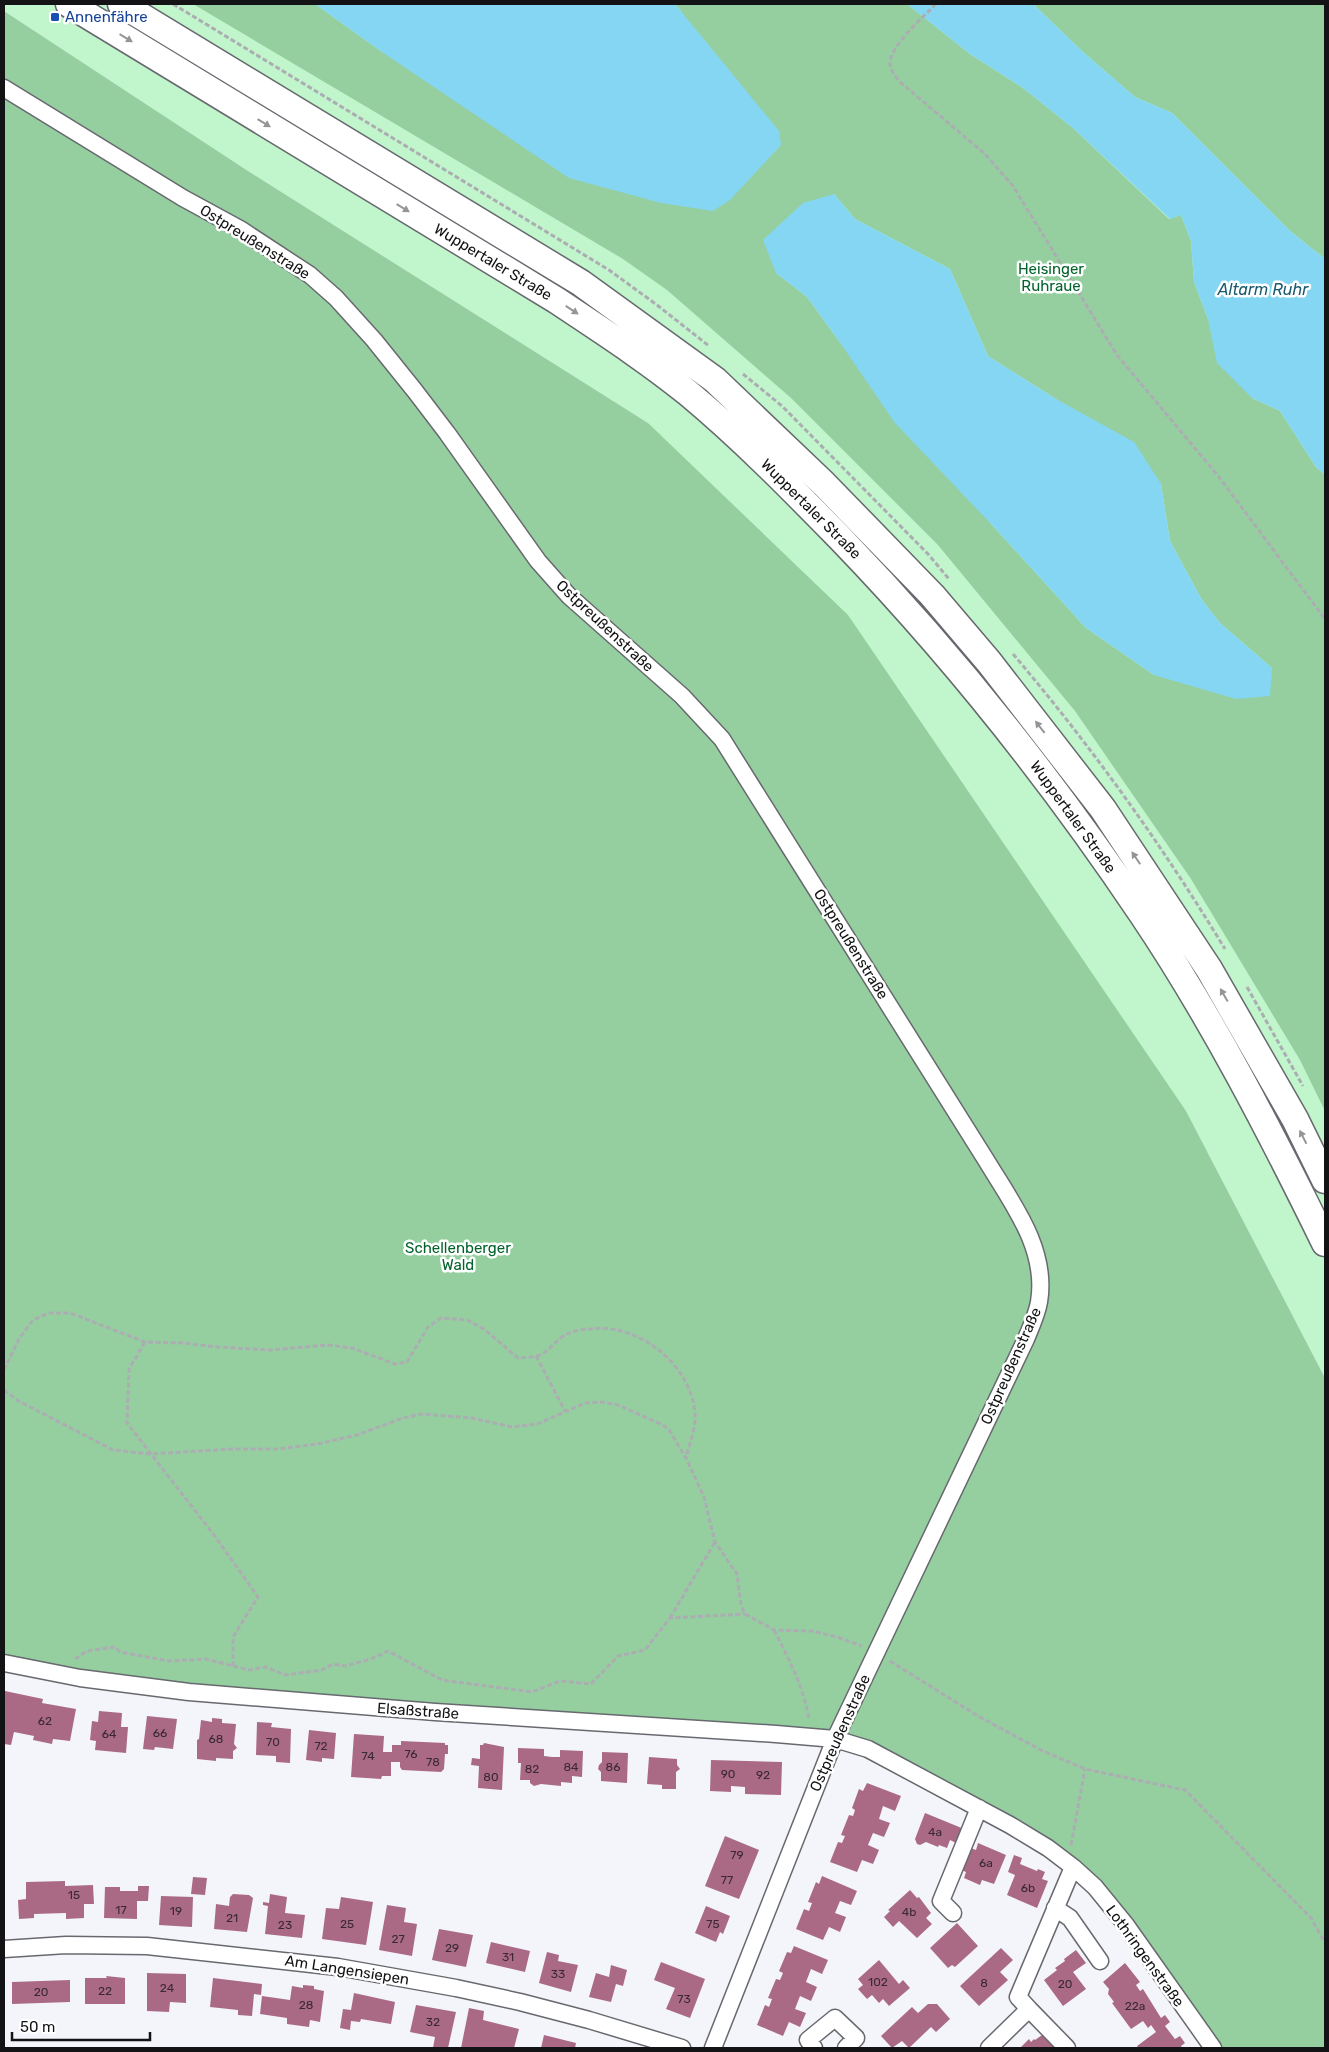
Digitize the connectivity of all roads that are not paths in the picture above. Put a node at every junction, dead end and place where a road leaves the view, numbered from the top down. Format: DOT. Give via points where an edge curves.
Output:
graph roads {
  1 [pos="69,4"];
  2 [pos="122,4"];
  3 [pos="4,88"];
  4 [pos="1325,1180"];
  5 [pos="1325,1243"];
  6 [pos="4,1663"];
  7 [pos="834,1739"];
  8 [pos="979,1808"];
  9 [pos="1073,1867"];
  10 [pos="1055,1908"];
  11 [pos="953,1913"];
  12 [pos="4,1949"];
  13 [pos="1100,1961"];
  14 [pos="1030,2009"];
  15 [pos="682,2048"];
  16 [pos="714,2048"];
  17 [pos="814,2048"];
  18 [pos="846,2048"];
  19 [pos="989,2048"];
  20 [pos="1067,2048"];
  21 [pos="1212,2048"];
  1 -- 5 [label="main road, Wuppertaler Straße, one-way" via="556,300 680,387 753,450 891,591 957,666 1076,820 1143,915 1194,998 1247,1090"];
  4 -- 2 [label="main road, Wuppertaler Straße, one-way" via="1272,1078 1209,969 1103,809 951,617 824,484 715,380 580,283"];
  3 -- 7 [label="street, Ostpreußenstraße" via="287,258 336,298 374,340 447,432 538,561 570,596 682,696 722,739 1023,1222 1039,1266 1039,1303 1033,1321"];
  6 -- 7 [label="street, Elsaßstraße" via="109,1682 189,1692"];
  7 -- 8 [label="street, Lothringenstraße" via="868,1749"];
  7 -- 16 [label="street, Ostpreußenstraße"];
  8 -- 9 [label="street, Lothringenstraße" via="1048,1848"];
  8 -- 11 [label="street" via="941,1901"];
  9 -- 10 [label="street"];
  9 -- 21 [label="street, Lothringenstraße" via="1095,1886 1126,1925"];
  10 -- 13 [label="street" via="1070,1918"];
  10 -- 14 [label="street" via="1018,1997"];
  12 -- 15 [label="street, Am Langensiepen" via="66,1945 147,1946 338,1967 520,2002"];
  14 -- 19 [label="street"];
  14 -- 20 [label="street"];
  17 -- 18 [label="street" via="808,2040 834,2018 856,2038"];
}
